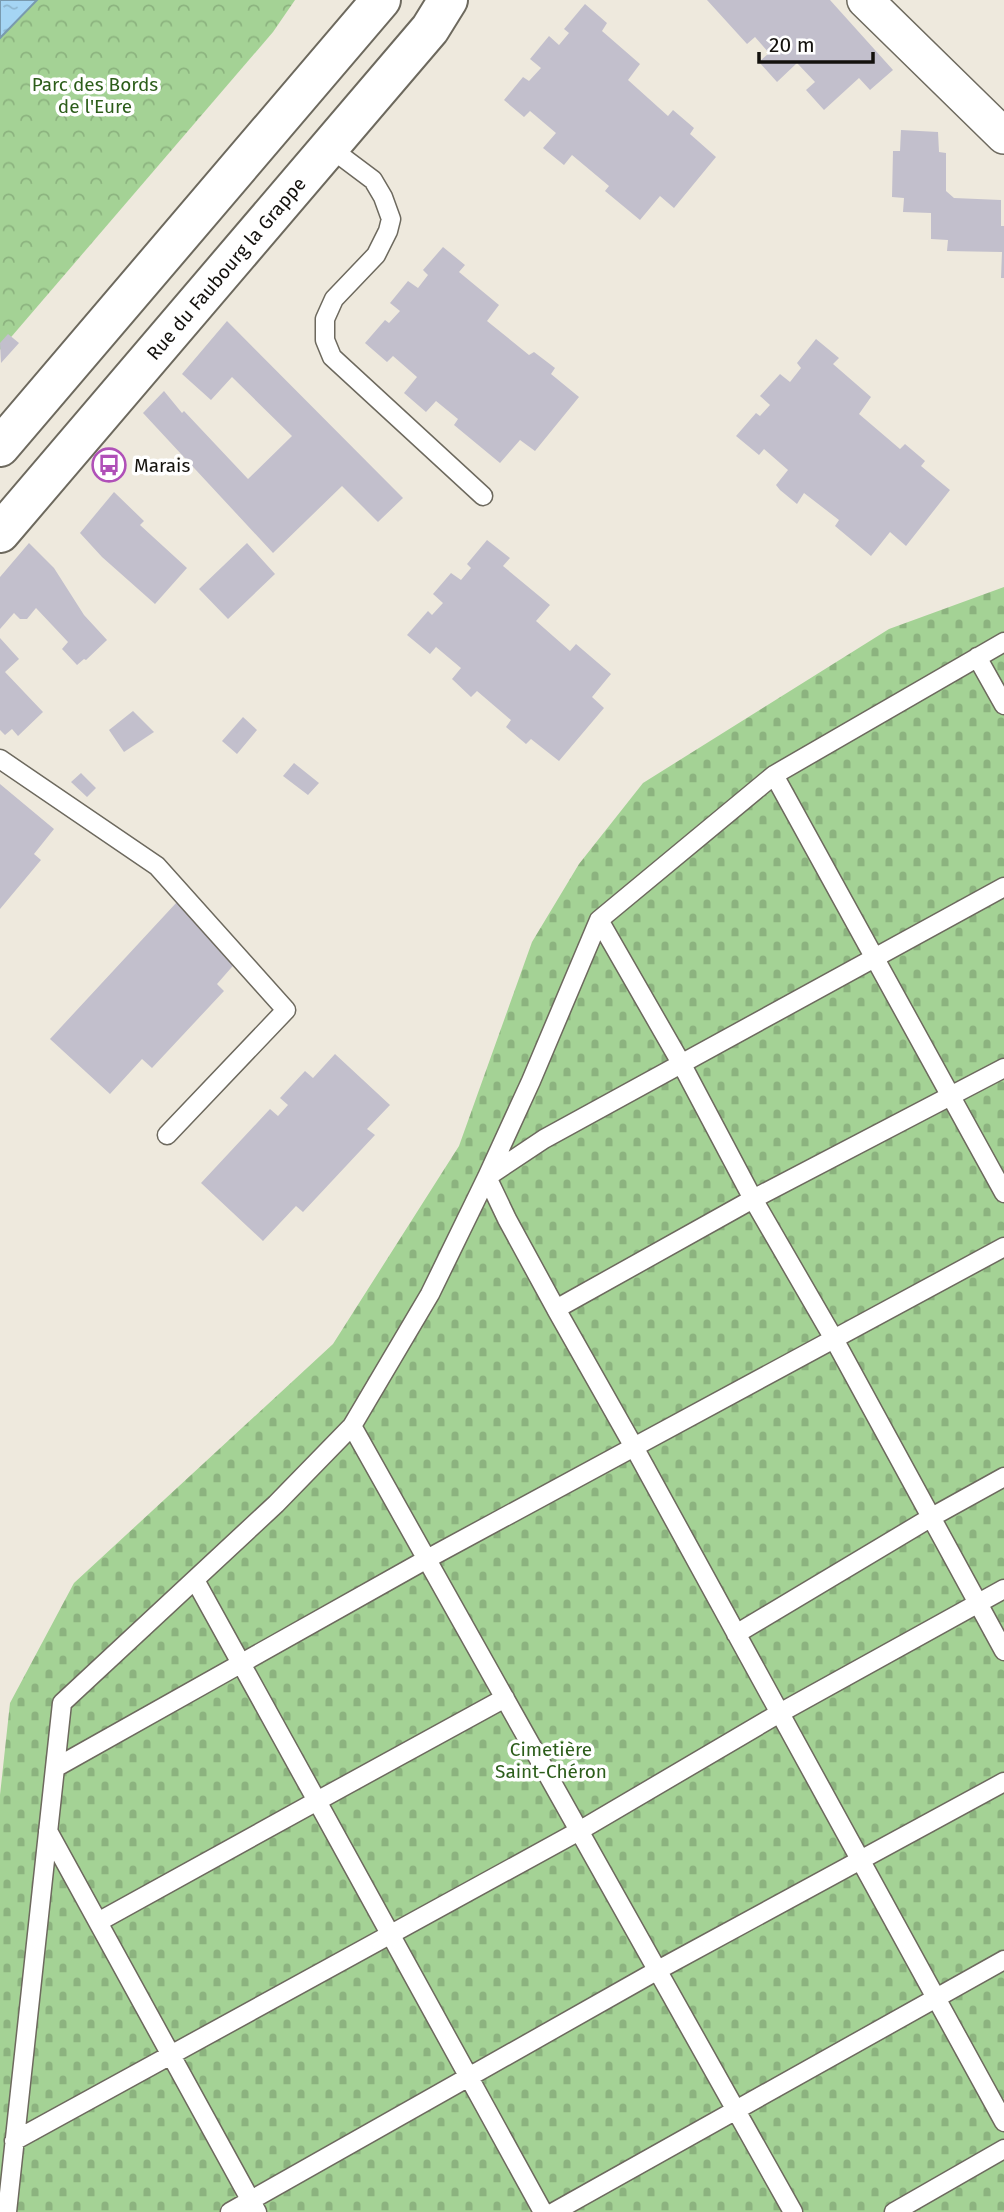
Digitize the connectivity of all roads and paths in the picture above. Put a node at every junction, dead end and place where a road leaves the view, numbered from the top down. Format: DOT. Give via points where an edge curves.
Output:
graph roads {
  1 [pos="381,0"];
  2 [pos="448,0"];
  3 [pos="865,0"];
  4 [pos="1004,136"];
  5 [pos="329,147"];
  6 [pos="0,447"];
  7 [pos="483,496"];
  8 [pos="0,533"];
  9 [pos="1004,642"];
  10 [pos="977,657"];
  11 [pos="1004,705"];
  12 [pos="0,759"];
  13 [pos="774,775"];
  14 [pos="1004,887"];
  15 [pos="599,920"];
  16 [pos="875,958"];
  17 [pos="681,1063"];
  18 [pos="1004,1068"];
  19 [pos="950,1095"];
  20 [pos="167,1135"];
  21 [pos="487,1177"];
  22 [pos="1004,1193"];
  23 [pos="753,1199"];
  24 [pos="1004,1247"];
  25 [pos="556,1309"];
  26 [pos="834,1339"];
  27 [pos="352,1426"];
  28 [pos="634,1447"];
  29 [pos="1004,1477"];
  30 [pos="930,1518"];
  31 [pos="427,1559"];
  32 [pos="195,1580"];
  33 [pos="1004,1589"];
  34 [pos="978,1604"];
  35 [pos="736,1634"];
  36 [pos="1004,1651"];
  37 [pos="241,1664"];
  38 [pos="505,1698"];
  39 [pos="778,1714"];
  40 [pos="55,1768"];
  41 [pos="1004,1782"];
  42 [pos="317,1801"];
  43 [pos="48,1831"];
  44 [pos="579,1831"];
  45 [pos="862,1860"];
  46 [pos="98,1922"];
  47 [pos="390,1934"];
  48 [pos="1004,1960"];
  49 [pos="658,1970"];
  50 [pos="936,1997"];
  51 [pos="171,2055"];
  52 [pos="469,2077"];
  53 [pos="736,2109"];
  54 [pos="1004,2122"];
  55 [pos="14,2141"];
  56 [pos="1004,2149"];
  57 [pos="254,2206"];
  58 [pos="7,2212"];
  59 [pos="230,2212"];
  60 [pos="542,2212"];
  61 [pos="554,2212"];
  62 [pos="793,2212"];
  63 [pos="894,2212"];
  1 -- 6 [label="main road"];
  2 -- 5 [label="main road, Rue du Faubourg la Grappe" via="430,29"];
  3 -- 4 [label="street"];
  5 -- 7 [label="lane" via="373,180 391,219 376,256 334,299 325,318 325,340 332,357"];
  5 -- 8 [label="main road, Rue du Faubourg la Grappe"];
  9 -- 10 [label="lane"];
  10 -- 11 [label="lane"];
  10 -- 13 [label="lane"];
  12 -- 20 [label="lane" via="157,866 286,1010"];
  13 -- 15 [label="lane"];
  13 -- 16 [label="lane"];
  14 -- 16 [label="lane"];
  15 -- 17 [label="lane"];
  15 -- 21 [label="lane"];
  16 -- 17 [label="lane"];
  16 -- 19 [label="lane"];
  17 -- 21 [label="lane" via="544,1139"];
  17 -- 23 [label="lane"];
  18 -- 19 [label="lane"];
  19 -- 22 [label="lane"];
  19 -- 23 [label="lane"];
  21 -- 25 [label="lane"];
  21 -- 27 [label="lane" via="430,1294"];
  23 -- 25 [label="lane"];
  23 -- 26 [label="lane"];
  24 -- 26 [label="lane"];
  25 -- 28 [label="lane"];
  26 -- 28 [label="lane"];
  26 -- 30 [label="lane"];
  27 -- 31 [label="lane"];
  27 -- 32 [label="lane"];
  28 -- 31 [label="lane"];
  28 -- 35 [label="lane"];
  29 -- 30 [label="lane"];
  30 -- 34 [label="lane"];
  30 -- 35 [label="lane"];
  31 -- 37 [label="lane"];
  31 -- 38 [label="lane"];
  32 -- 37 [label="lane"];
  32 -- 40 [label="lane" via="62,1703"];
  33 -- 34 [label="lane"];
  34 -- 36 [label="lane"];
  34 -- 39 [label="lane"];
  35 -- 39 [label="lane"];
  37 -- 40 [label="lane"];
  37 -- 42 [label="lane"];
  38 -- 42 [label="lane"];
  38 -- 44 [label="lane"];
  39 -- 44 [label="lane"];
  39 -- 45 [label="lane"];
  40 -- 43 [label="lane"];
  41 -- 45 [label="lane"];
  42 -- 46 [label="lane"];
  42 -- 47 [label="lane"];
  43 -- 46 [label="lane"];
  43 -- 55 [label="lane"];
  44 -- 47 [label="lane"];
  44 -- 49 [label="lane"];
  45 -- 49 [label="lane"];
  45 -- 50 [label="lane"];
  46 -- 51 [label="lane"];
  47 -- 51 [label="lane"];
  47 -- 52 [label="lane"];
  48 -- 50 [label="lane"];
  49 -- 52 [label="lane"];
  49 -- 53 [label="lane"];
  50 -- 53 [label="lane"];
  50 -- 54 [label="lane"];
  51 -- 55 [label="lane"];
  51 -- 57 [label="lane"];
  52 -- 57 [label="lane"];
  52 -- 60 [label="lane"];
  53 -- 61 [label="lane"];
  53 -- 62 [label="lane"];
  55 -- 58 [label="lane"];
  56 -- 63 [label="lane"];
  57 -- 59 [label="lane"];
}
